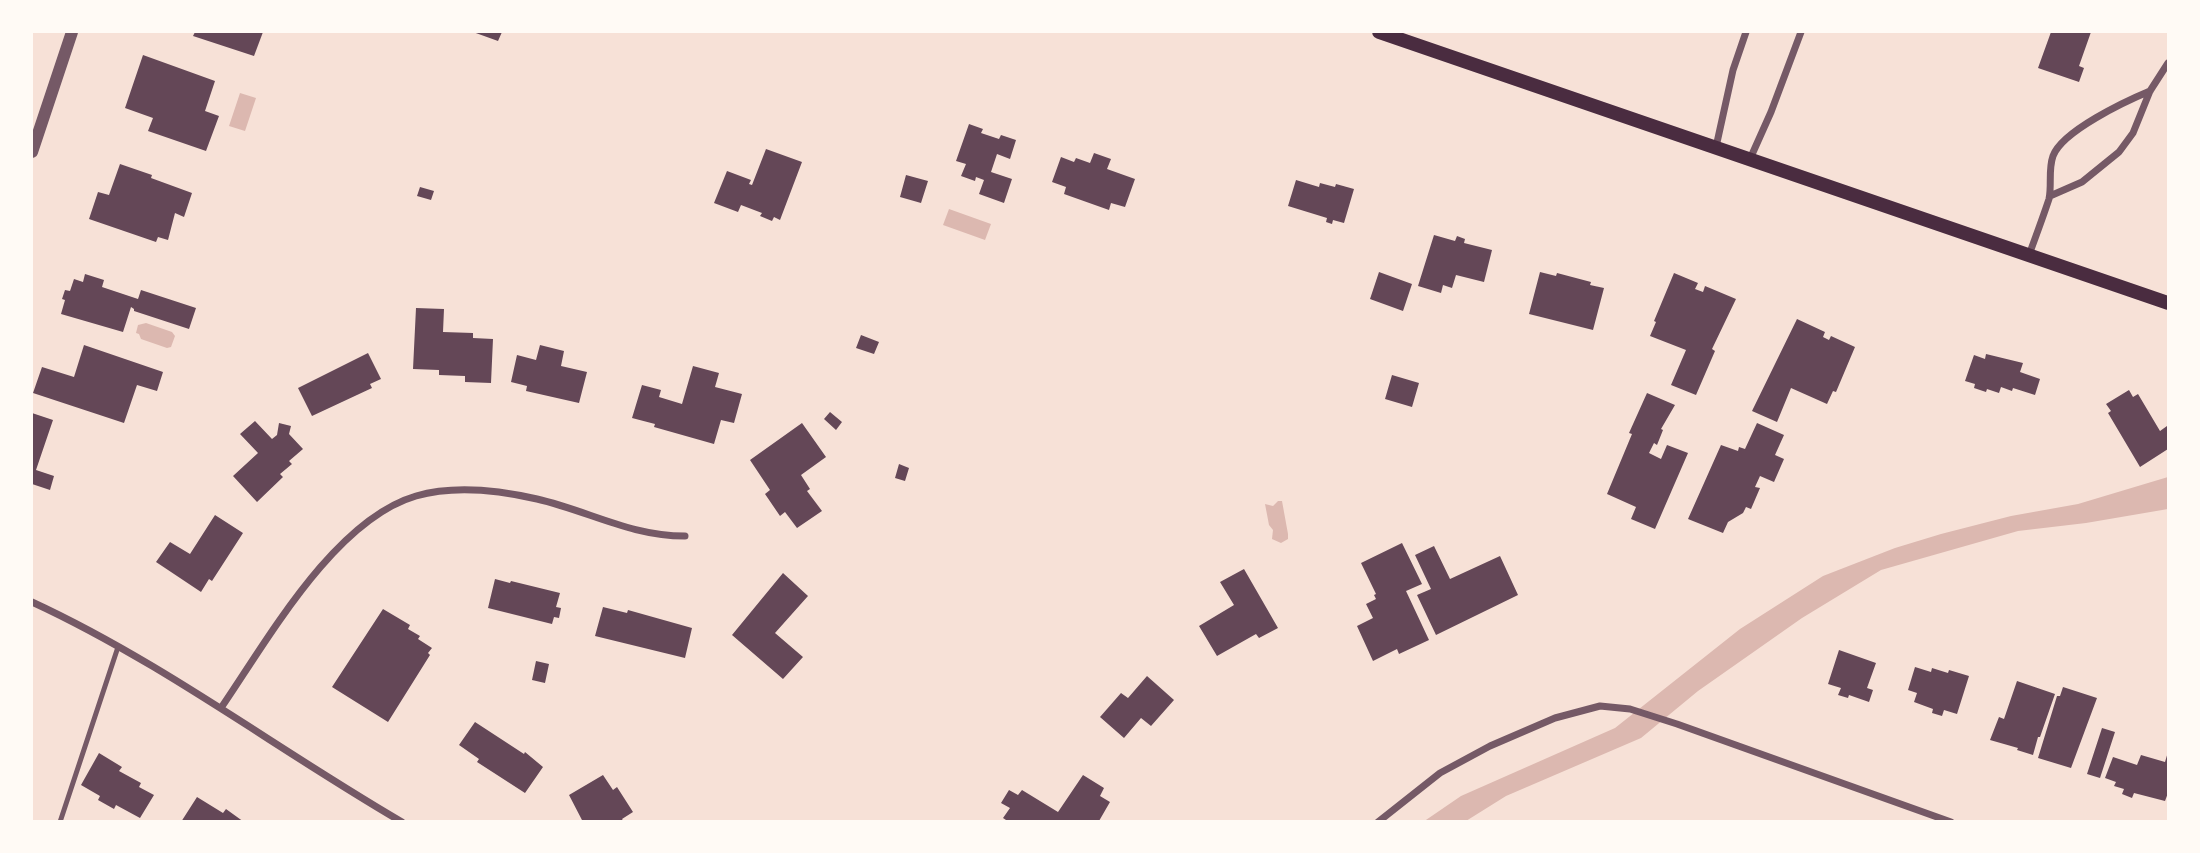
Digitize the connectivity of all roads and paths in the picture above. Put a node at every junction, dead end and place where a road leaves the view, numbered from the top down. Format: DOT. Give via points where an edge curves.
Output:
graph roads {
  1 [pos="72,32"];
  2 [pos="1379,32"];
  3 [pos="1746,32"];
  4 [pos="1801,32"];
  5 [pos="2168,63"];
  6 [pos="2150,91"];
  7 [pos="1716,147"];
  8 [pos="32,152"];
  9 [pos="1750,159"];
  10 [pos="2050,196"];
  11 [pos="2029,255"];
  12 [pos="2168,303"];
  13 [pos="685,536"];
  14 [pos="32,602"];
  15 [pos="118,647"];
  16 [pos="221,708"];
  17 [pos="60,821"];
  18 [pos="402,821"];
  19 [pos="1378,821"];
  20 [pos="1951,821"];
  1 -- 8 [label="street"];
  2 -- 7 [label="main road"];
  3 -- 7 [label="street"];
  4 -- 9 [label="street"];
  5 -- 6 [label="street"];
  6 -- 10 [label="street" via="2133,133 2119,152 2082,182"];
  6 -- 10 [label="street" via="2101,114 2060,145 2049,175"];
  7 -- 9 [label="main road"];
  9 -- 11 [label="main road"];
  10 -- 11 [label="street"];
  11 -- 12 [label="main road"];
  13 -- 16 [label="street" via="642,532 514,495 451,491 412,497 369,521 337,547"];
  14 -- 15 [label="street"];
  15 -- 16 [label="street"];
  15 -- 17 [label="lane"];
  16 -- 18 [label="street"];
  19 -- 20 [label="street" via="1440,773 1490,746 1555,718 1600,706 1630,709 1677,724"];
}
